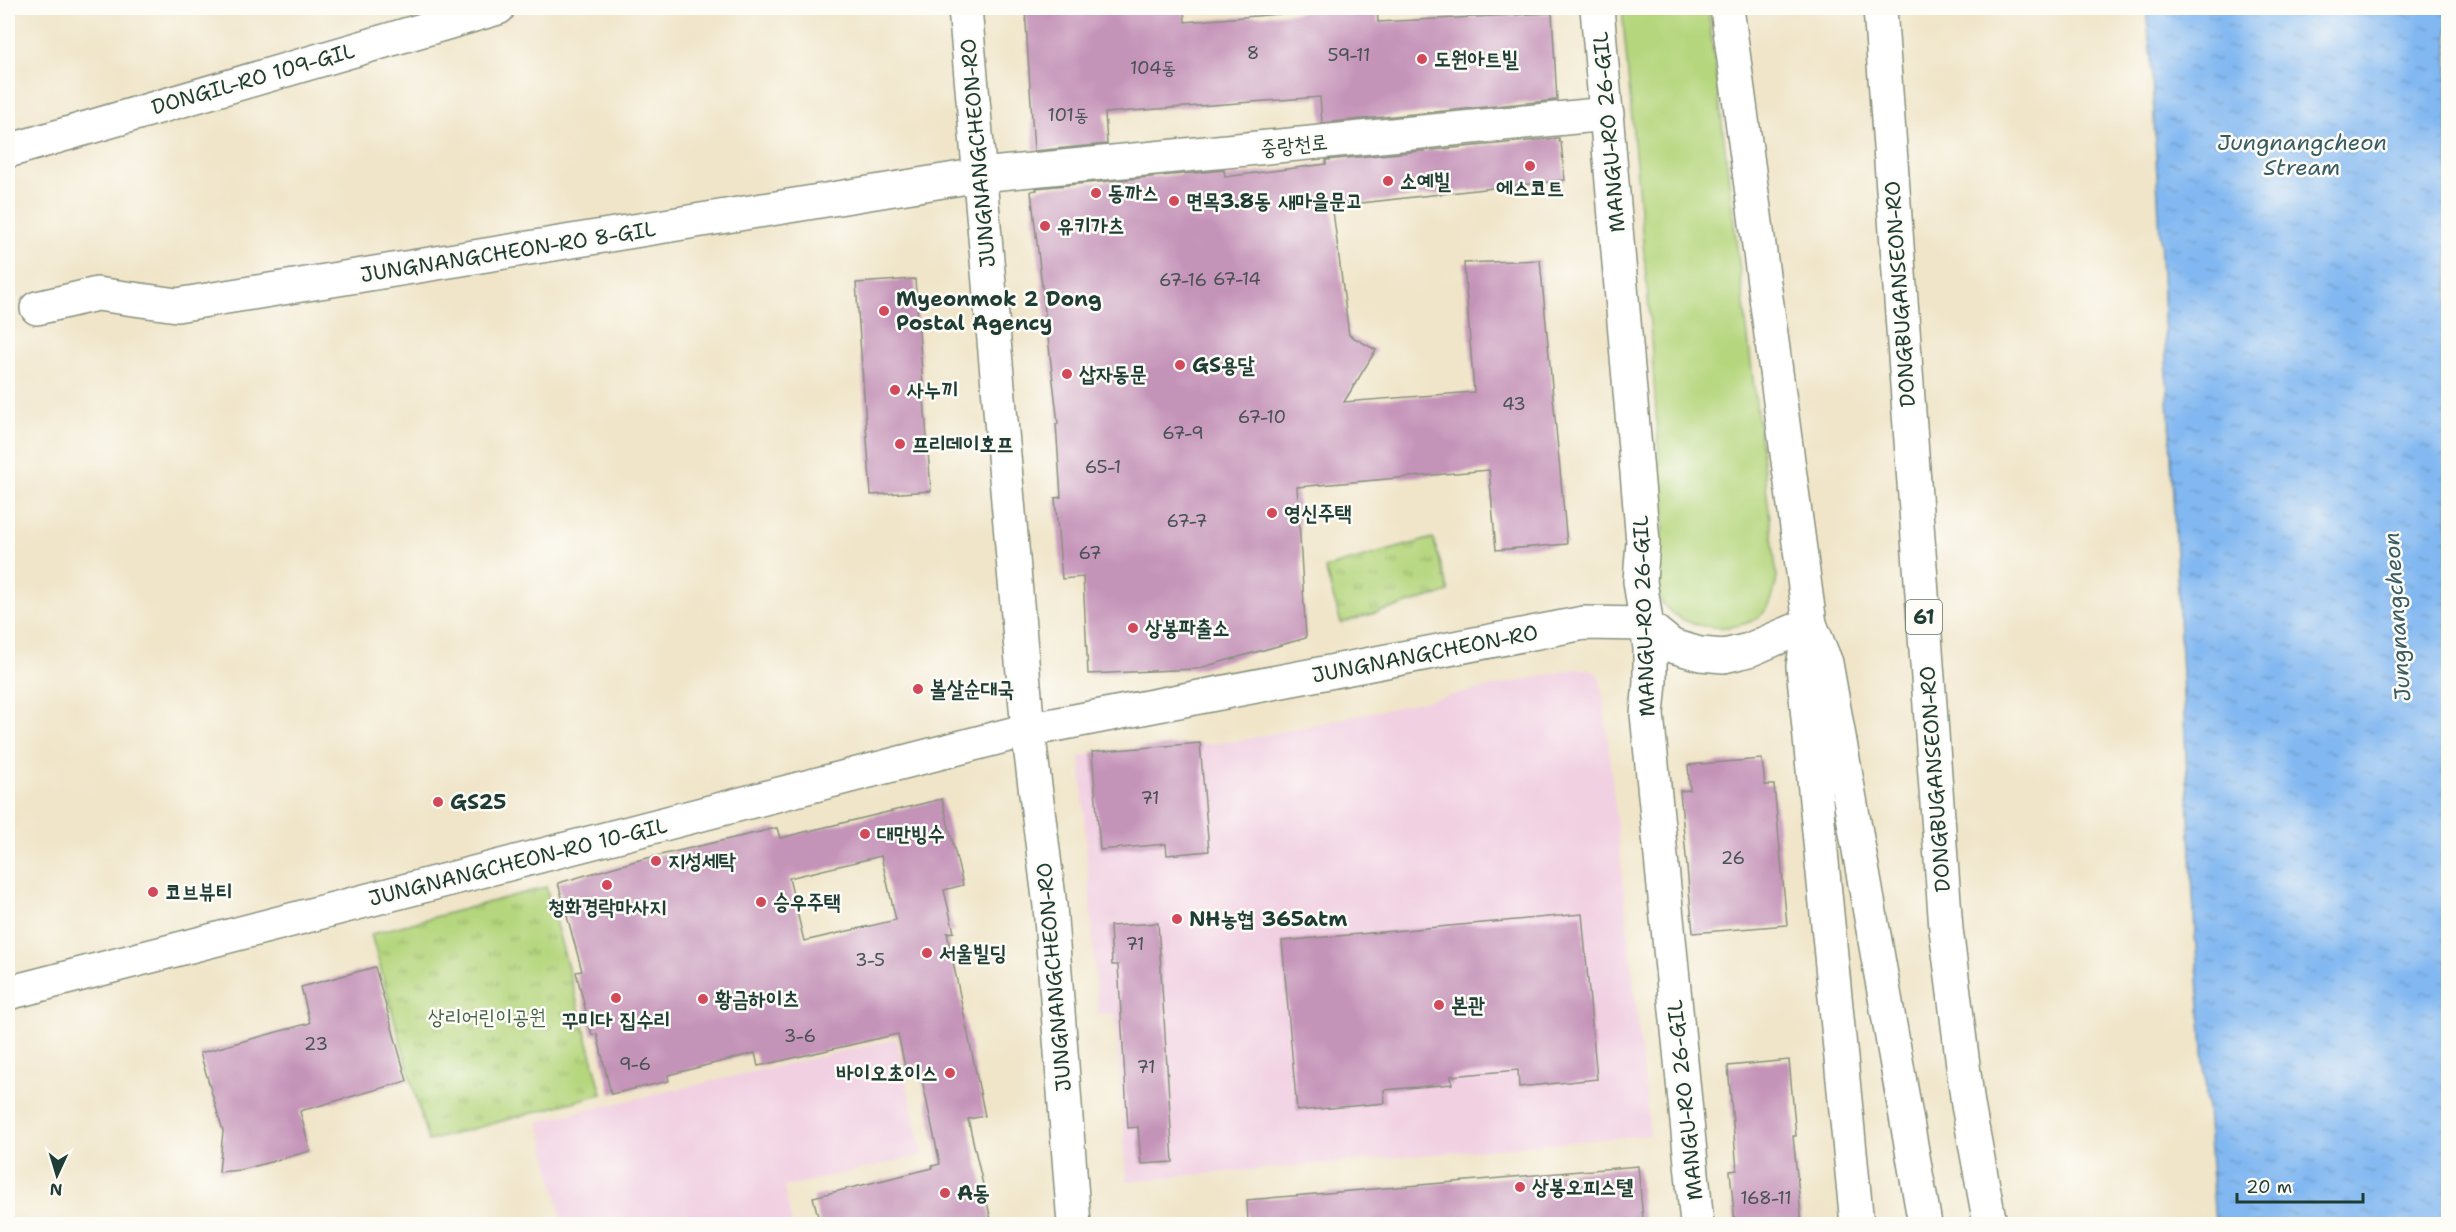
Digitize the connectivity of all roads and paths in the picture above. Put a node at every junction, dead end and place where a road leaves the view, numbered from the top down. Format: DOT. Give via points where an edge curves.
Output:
graph roads {
  1 [pos="498,8"];
  2 [pos="965,8"];
  3 [pos="1597,8"];
  4 [pos="1726,8"];
  5 [pos="1880,8"];
  6 [pos="1607,114"];
  7 [pos="8,151"];
  8 [pos="980,175"];
  9 [pos="37,308"];
  10 [pos="1645,624"];
  11 [pos="1810,624"];
  12 [pos="1028,730"];
  13 [pos="8,993"];
  14 [pos="1074,1224"];
  15 [pos="1697,1224"];
  16 [pos="1857,1224"];
  17 [pos="1925,1224"];
  18 [pos="1990,1224"];
  1 -- 7 [label="main road, DONGIL-RO 109-GIL"];
  2 -- 8 [label="main road, JUNGNANGCHEON-RO"];
  3 -- 6 [label="main road, MANGU-RO 26-GIL"];
  4 -- 11 [label="main road"];
  5 -- 18 [label="main road, DONGBUGANSEON-RO / 61" via="1946,929 1968,1105"];
  6 -- 8 [label="main road, 중랑천로"];
  6 -- 10 [label="main road, MANGU-RO 26-GIL" via="1643,542 1640,581"];
  8 -- 9 [label="main road, JUNGNANGCHEON-RO 8-GIL" via="177,305 98,294"];
  8 -- 12 [label="main road, JUNGNANGCHEON-RO"];
  10 -- 11 [label="main road" via="1672,646 1724,656 1749,650"];
  10 -- 12 [label="main road, JUNGNANGCHEON-RO" via="1584,624"];
  10 -- 15 [label="main road, MANGU-RO 26-GIL" via="1650,648 1647,714"];
  11 -- 16 [label="main road" via="1803,666"];
  11 -- 17 [label="main road" via="1826,663"];
  12 -- 13 [label="main road, JUNGNANGCHEON-RO 10-GIL"];
  12 -- 14 [label="main road, JUNGNANGCHEON-RO" via="1050,906"];
}
